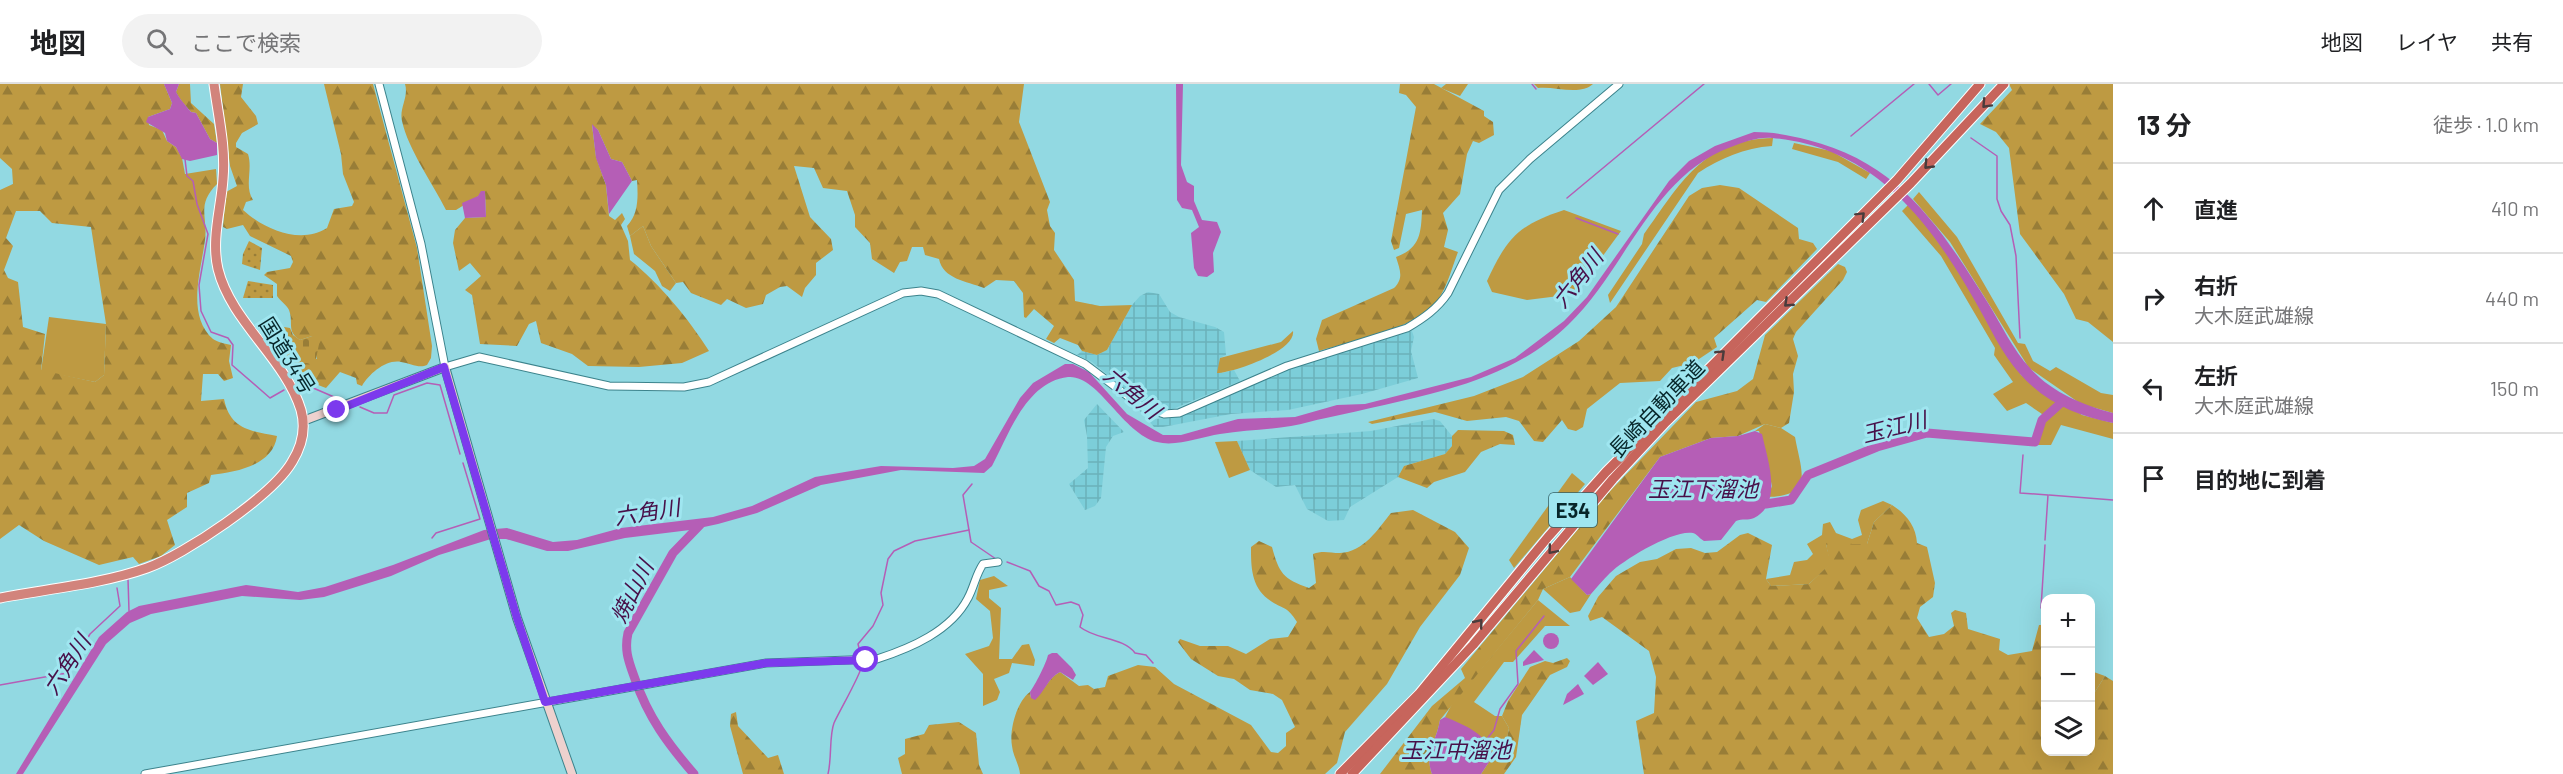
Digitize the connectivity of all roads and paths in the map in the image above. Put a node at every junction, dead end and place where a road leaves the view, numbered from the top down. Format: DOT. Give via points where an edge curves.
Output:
graph roads {
  1 [pos="214,84"];
  2 [pos="379,84"];
  3 [pos="1619,84"];
  4 [pos="1980,84"];
  5 [pos="2004,84"];
  6 [pos="444,367"];
  7 [pos="303,422"];
  8 [pos="998,562"];
  9 [pos="0,598"];
  10 [pos="545,702"];
  11 [pos="145,774"];
  12 [pos="572,774"];
  13 [pos="1340,774"];
  14 [pos="1352,774"];
  1 -- 7 [label="highway, 国道34号" via="223,161 216,235 218,270 228,294 291,388"];
  2 -- 6 [label="street" via="421,244"];
  3 -- 6 [label="street" via="1499,190 1448,293 1439,307 1423,319 1407,328 1287,366 1179,412 1153,412 1085,364 938,294 921,291 903,293 709,382 684,387 609,386 479,357"];
  13 -- 4 [label="highway, 長崎自動車道 / E34, one-way" via="1419,694 1606,472 1897,180"];
  5 -- 14 [label="highway, 長崎自動車道 / E34, one-way" via="1830,263 1666,422 1473,645"];
  6 -- 7 [label="main road"];
  6 -- 10 [label="main road"];
  7 -- 9 [label="highway, 国道34号" via="298,452 276,483 174,558 119,575"];
  8 -- 10 [label="street" via="983,564 961,611 945,626 895,654 866,660 766,663"];
  10 -- 11 [label="street"];
  10 -- 12 [label="main road"];
}
